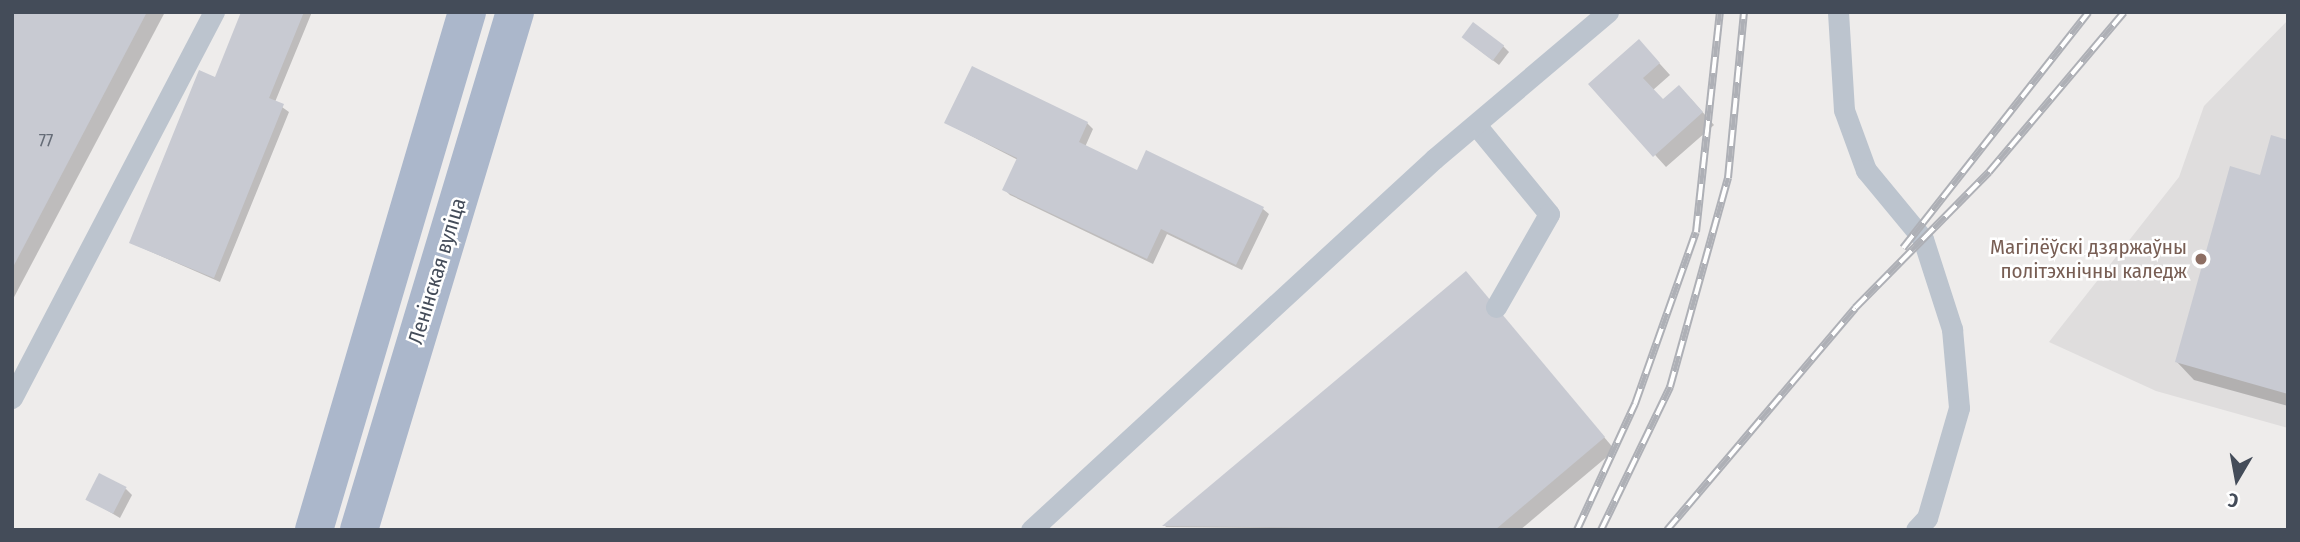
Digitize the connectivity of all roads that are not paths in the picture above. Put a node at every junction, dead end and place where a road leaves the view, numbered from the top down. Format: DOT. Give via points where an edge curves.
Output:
graph roads {
  1 [pos="214,12"];
  2 [pos="467,12"];
  3 [pos="515,12"];
  4 [pos="1608,12"];
  5 [pos="1838,12"];
  6 [pos="1476,125"];
  7 [pos="1496,307"];
  8 [pos="12,398"];
  9 [pos="314,530"];
  10 [pos="359,530"];
  11 [pos="1031,530"];
  12 [pos="1916,530"];
  1 -- 8 [label="lane"];
  2 -- 9 [label="main road, Ленінская вуліца"];
  3 -- 10 [label="main road, Ленінская вуліца"];
  4 -- 6 [label="lane"];
  5 -- 12 [label="lane" via="1844,110 1866,170 1923,239 1952,329 1959,408 1927,518"];
  6 -- 7 [label="lane" via="1549,214"];
  6 -- 11 [label="lane"];
}
